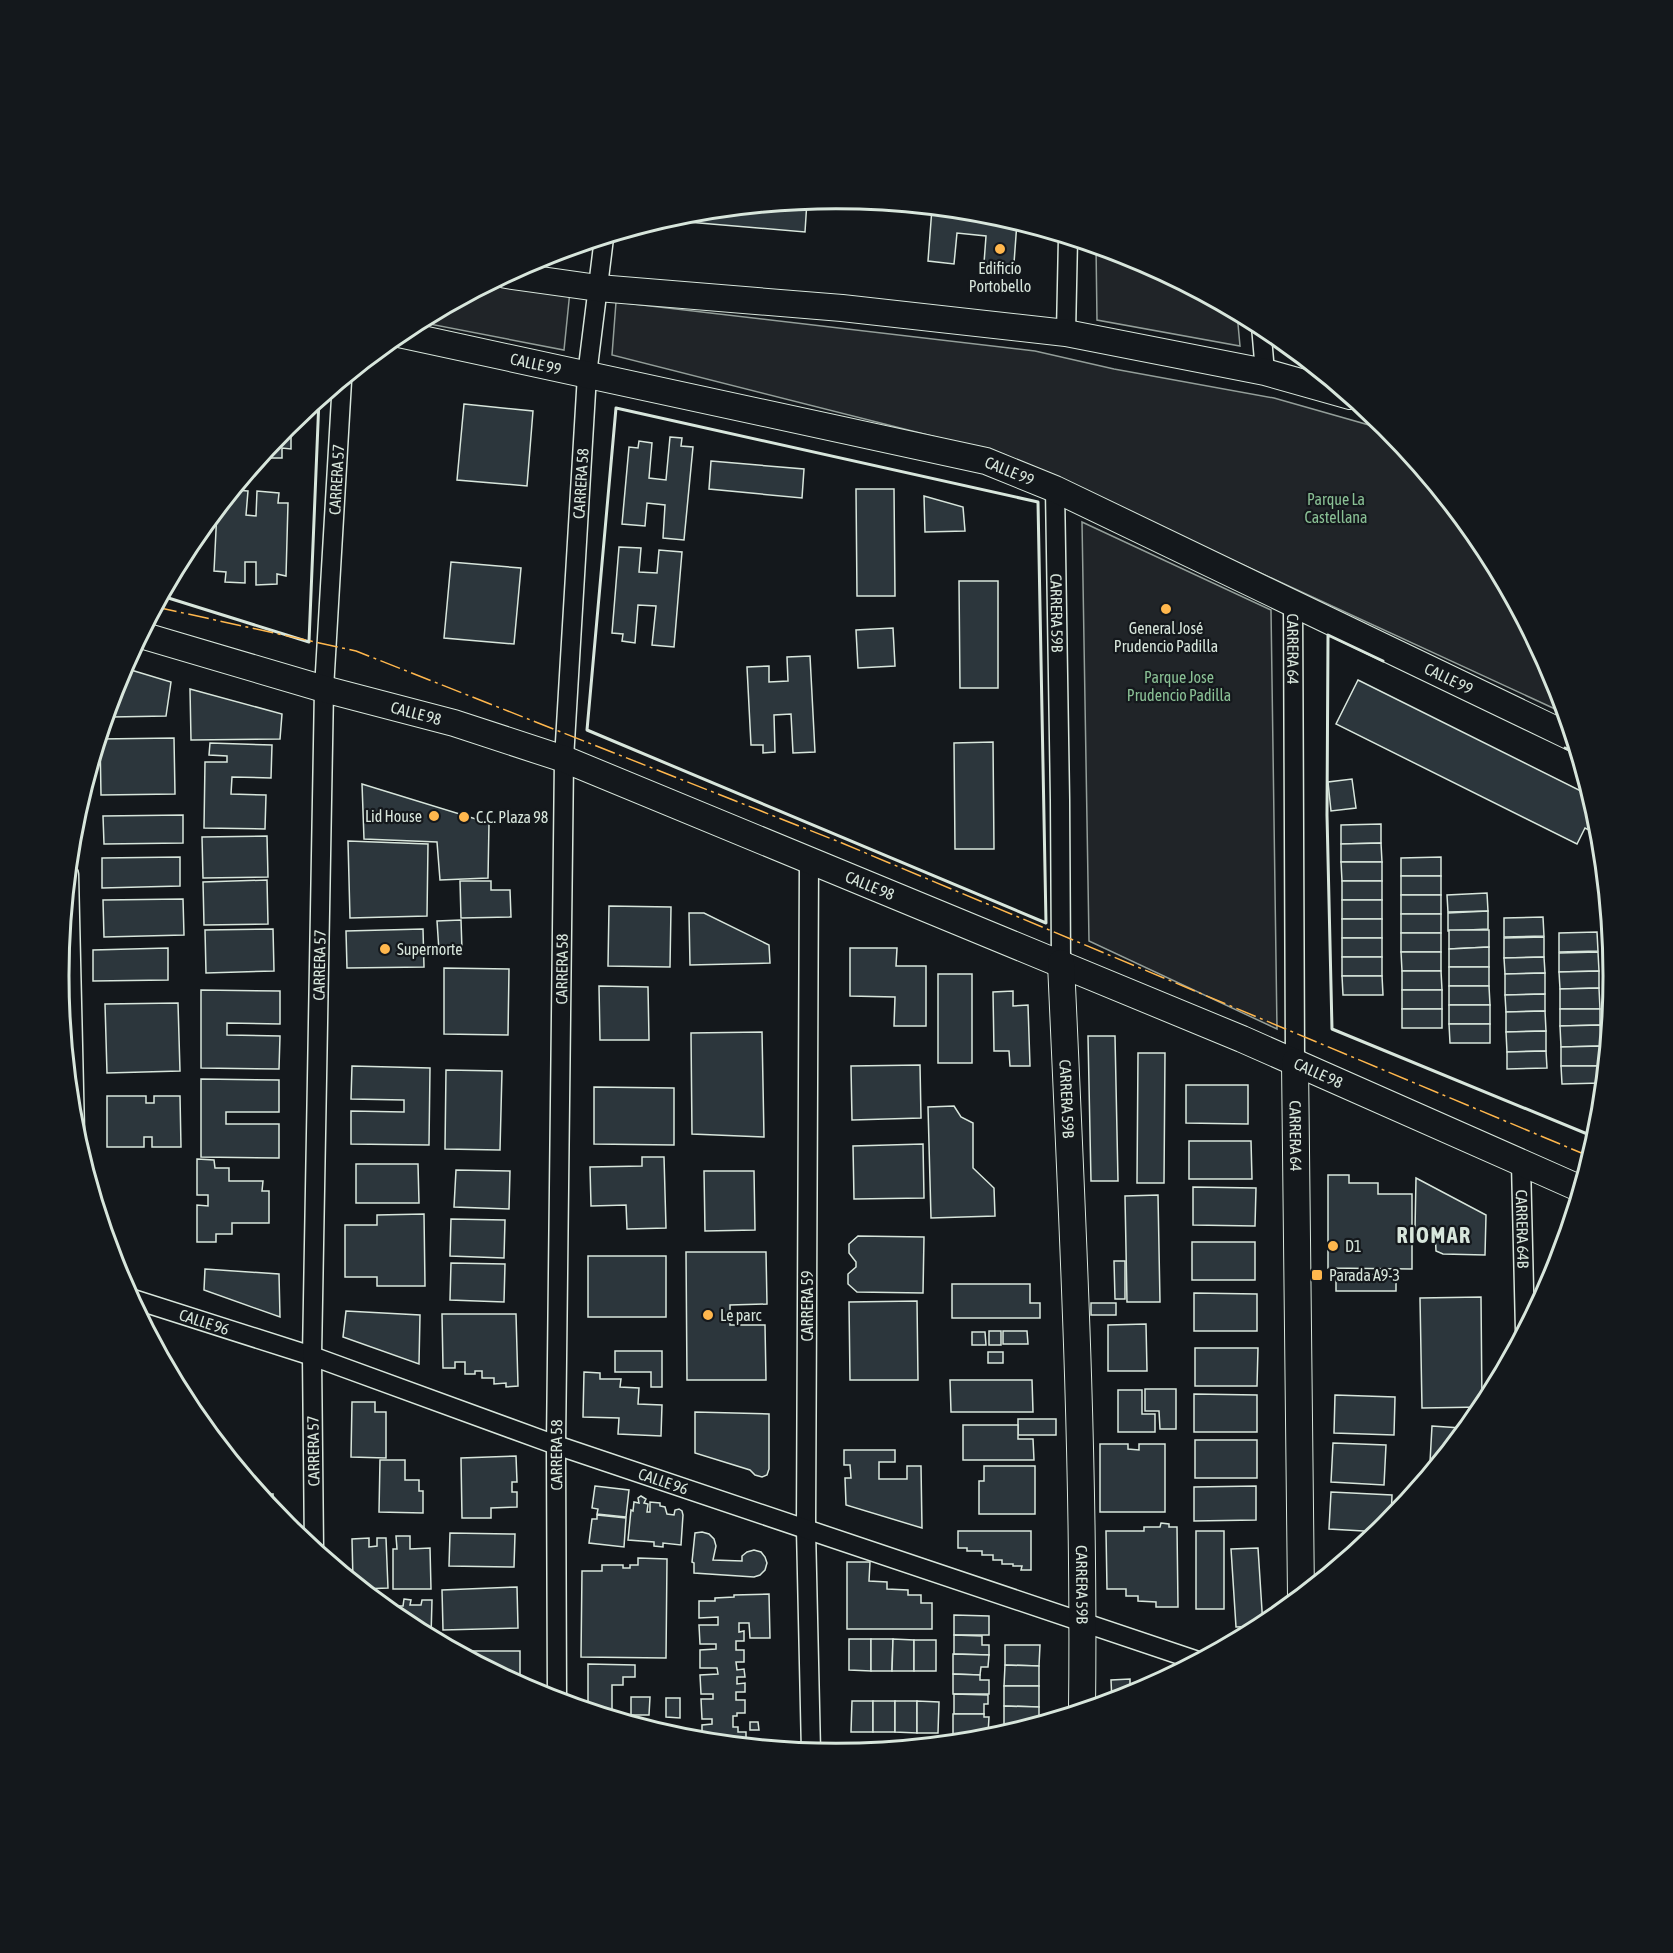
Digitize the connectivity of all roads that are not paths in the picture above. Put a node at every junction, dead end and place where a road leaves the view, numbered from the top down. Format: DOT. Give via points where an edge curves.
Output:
graph roads {
  1 [pos="1068,245"];
  2 [pos="603,246"];
  3 [pos="521,277"];
  4 [pos="598,288"];
  5 [pos="1066,333"];
  6 [pos="412,337"];
  7 [pos="1262,337"];
  8 [pos="1265,372"];
  9 [pos="586,375"];
  10 [pos="341,390"];
  11 [pos="1333,391"];
  12 [pos="1055,489"];
  13 [pos="1293,603"];
  14 [pos="148,637"];
  15 [pos="324,689"];
  16 [pos="1564,734"];
  17 [pos="564,759"];
  18 [pos="809,861"];
  19 [pos="70,938"];
  20 [pos="1061,963"];
  21 [pos="73,1047"];
  22 [pos="1294,1062"];
  23 [pos="1521,1163"];
  24 [pos="1575,1186"];
  25 [pos="141,1302"];
  26 [pos="1525,1317"];
  27 [pos="312,1356"];
  28 [pos="556,1445"];
  29 [pos="806,1529"];
  30 [pos="314,1538"];
  31 [pos="1301,1587"];
  32 [pos="1083,1623"];
  33 [pos="1189,1658"];
  34 [pos="557,1691"];
  35 [pos="1082,1703"];
  36 [pos="811,1743"];
  1 -- 5 [label="street"];
  2 -- 4 [label="street, CARRERA 58"];
  3 -- 4 [label="street"];
  4 -- 5 [label="street" via="842,308"];
  4 -- 9 [label="street, CARRERA 58"];
  5 -- 8 [label="street"];
  6 -- 9 [label="street, CALLE 99"];
  7 -- 8 [label="street"];
  8 -- 11 [label="street"];
  9 -- 12 [label="street, CALLE 99" via="986,461"];
  9 -- 17 [label="street, CARRERA 58"];
  10 -- 15 [label="street, CARRERA 57"];
  12 -- 13 [label="street, CALLE 99"];
  12 -- 20 [label="street, CARRERA 59B"];
  13 -- 16 [label="street, CALLE 99"];
  13 -- 22 [label="street, CARRERA 64"];
  14 -- 15 [label="street, CALLE 98"];
  15 -- 17 [label="street, CALLE 98" via="454,723"];
  15 -- 27 [label="street, CARRERA 57"];
  17 -- 18 [label="street, CALLE 98"];
  17 -- 28 [label="street, CARRERA 58"];
  18 -- 20 [label="street, CALLE 98"];
  18 -- 29 [label="street, CARRERA 59"];
  19 -- 21 [label="street"];
  20 -- 22 [label="street, CALLE 98"];
  20 -- 32 [label="street, CARRERA 59B" via="1078,1323"];
  22 -- 23 [label="street, CALLE 98"];
  22 -- 31 [label="street, CARRERA 64"];
  23 -- 24 [label="street, CALLE 98"];
  23 -- 26 [label="street, CARRERA 64B"];
  25 -- 27 [label="street, CALLE 96"];
  27 -- 28 [label="street, CALLE 96"];
  27 -- 30 [label="street, CARRERA 57"];
  28 -- 29 [label="street, CALLE 96"];
  28 -- 34 [label="street, CARRERA 58"];
  29 -- 32 [label="street, CALLE 96"];
  29 -- 36 [label="street, CARRERA 59"];
  32 -- 33 [label="street, CALLE 96"];
  32 -- 35 [label="street, CARRERA 59B"];
}
